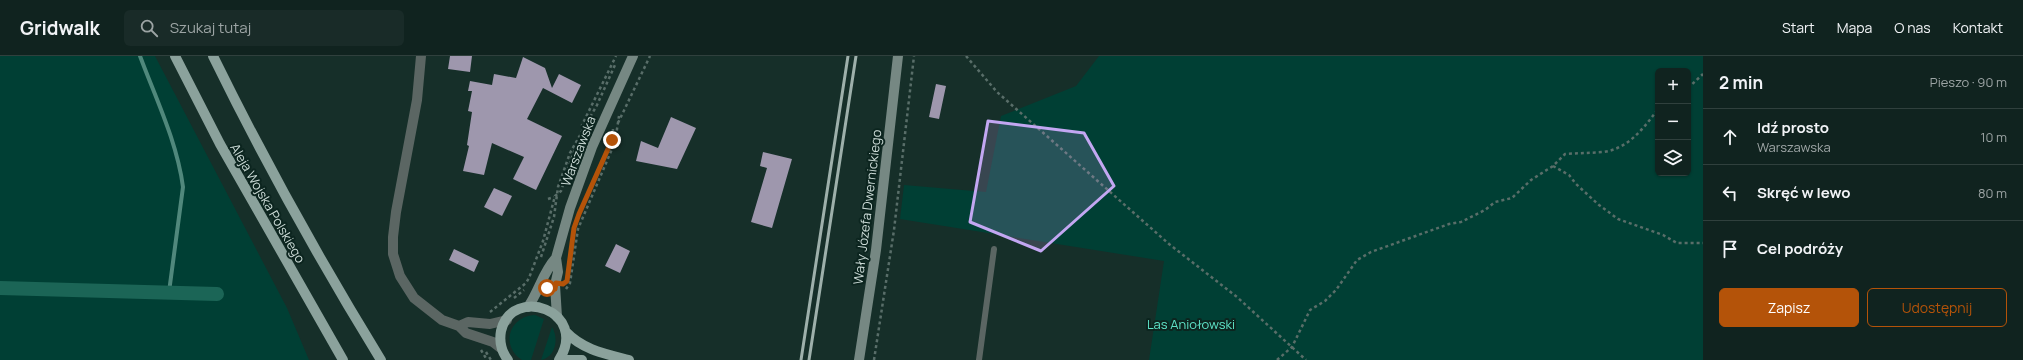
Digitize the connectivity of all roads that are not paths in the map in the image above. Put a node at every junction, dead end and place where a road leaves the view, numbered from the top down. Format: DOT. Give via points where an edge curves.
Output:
graph roads {
  1 [pos="175,56"];
  2 [pos="213,56"];
  3 [pos="421,56"];
  4 [pos="633,56"];
  5 [pos="898,56"];
  6 [pos="994,249"];
  7 [pos="556,258"];
  8 [pos="528,307"];
  9 [pos="557,317"];
  10 [pos="506,320"];
  11 [pos="459,326"];
  12 [pos="566,332"];
  13 [pos="502,349"];
  14 [pos="344,360"];
  15 [pos="381,360"];
  16 [pos="507,360"];
  17 [pos="559,360"];
  18 [pos="564,360"];
  19 [pos="582,360"];
  20 [pos="629,360"];
  21 [pos="859,360"];
  22 [pos="979,360"];
  1 -- 14 [label="main road, Aleja Wojska Polskiego" via="220,144"];
  2 -- 15 [label="main road, Aleja Wojska Polskiego" via="287,200"];
  3 -- 11 [label="street" via="417,100 396,212 393,254 400,276 414,298 442,320"];
  4 -- 7 [label="street, Warszawska" via="592,147 570,208"];
  5 -- 21 [label="street, Wały Józefa Dwernickiego" via="876,250"];
  6 -- 22 [label="lane"];
  7 -- 8 [label="street, Warszawska" via="547,267"];
  7 -- 9 [label="street, Warszawska"];
  8 -- 9 [label="main road" via="539,306"];
  8 -- 10 [label="main road" via="512,313"];
  9 -- 12 [label="main road"];
  10 -- 11 [label="street" via="490,324 468,322"];
  10 -- 13 [label="main road" via="501,334"];
  11 -- 13 [label="street" via="466,333 493,342"];
  12 -- 17 [label="main road" via="564,352"];
  12 -- 20 [label="main road" via="579,344"];
  13 -- 16 [label="main road"];
  18 -- 19 [label="main road"];
}
